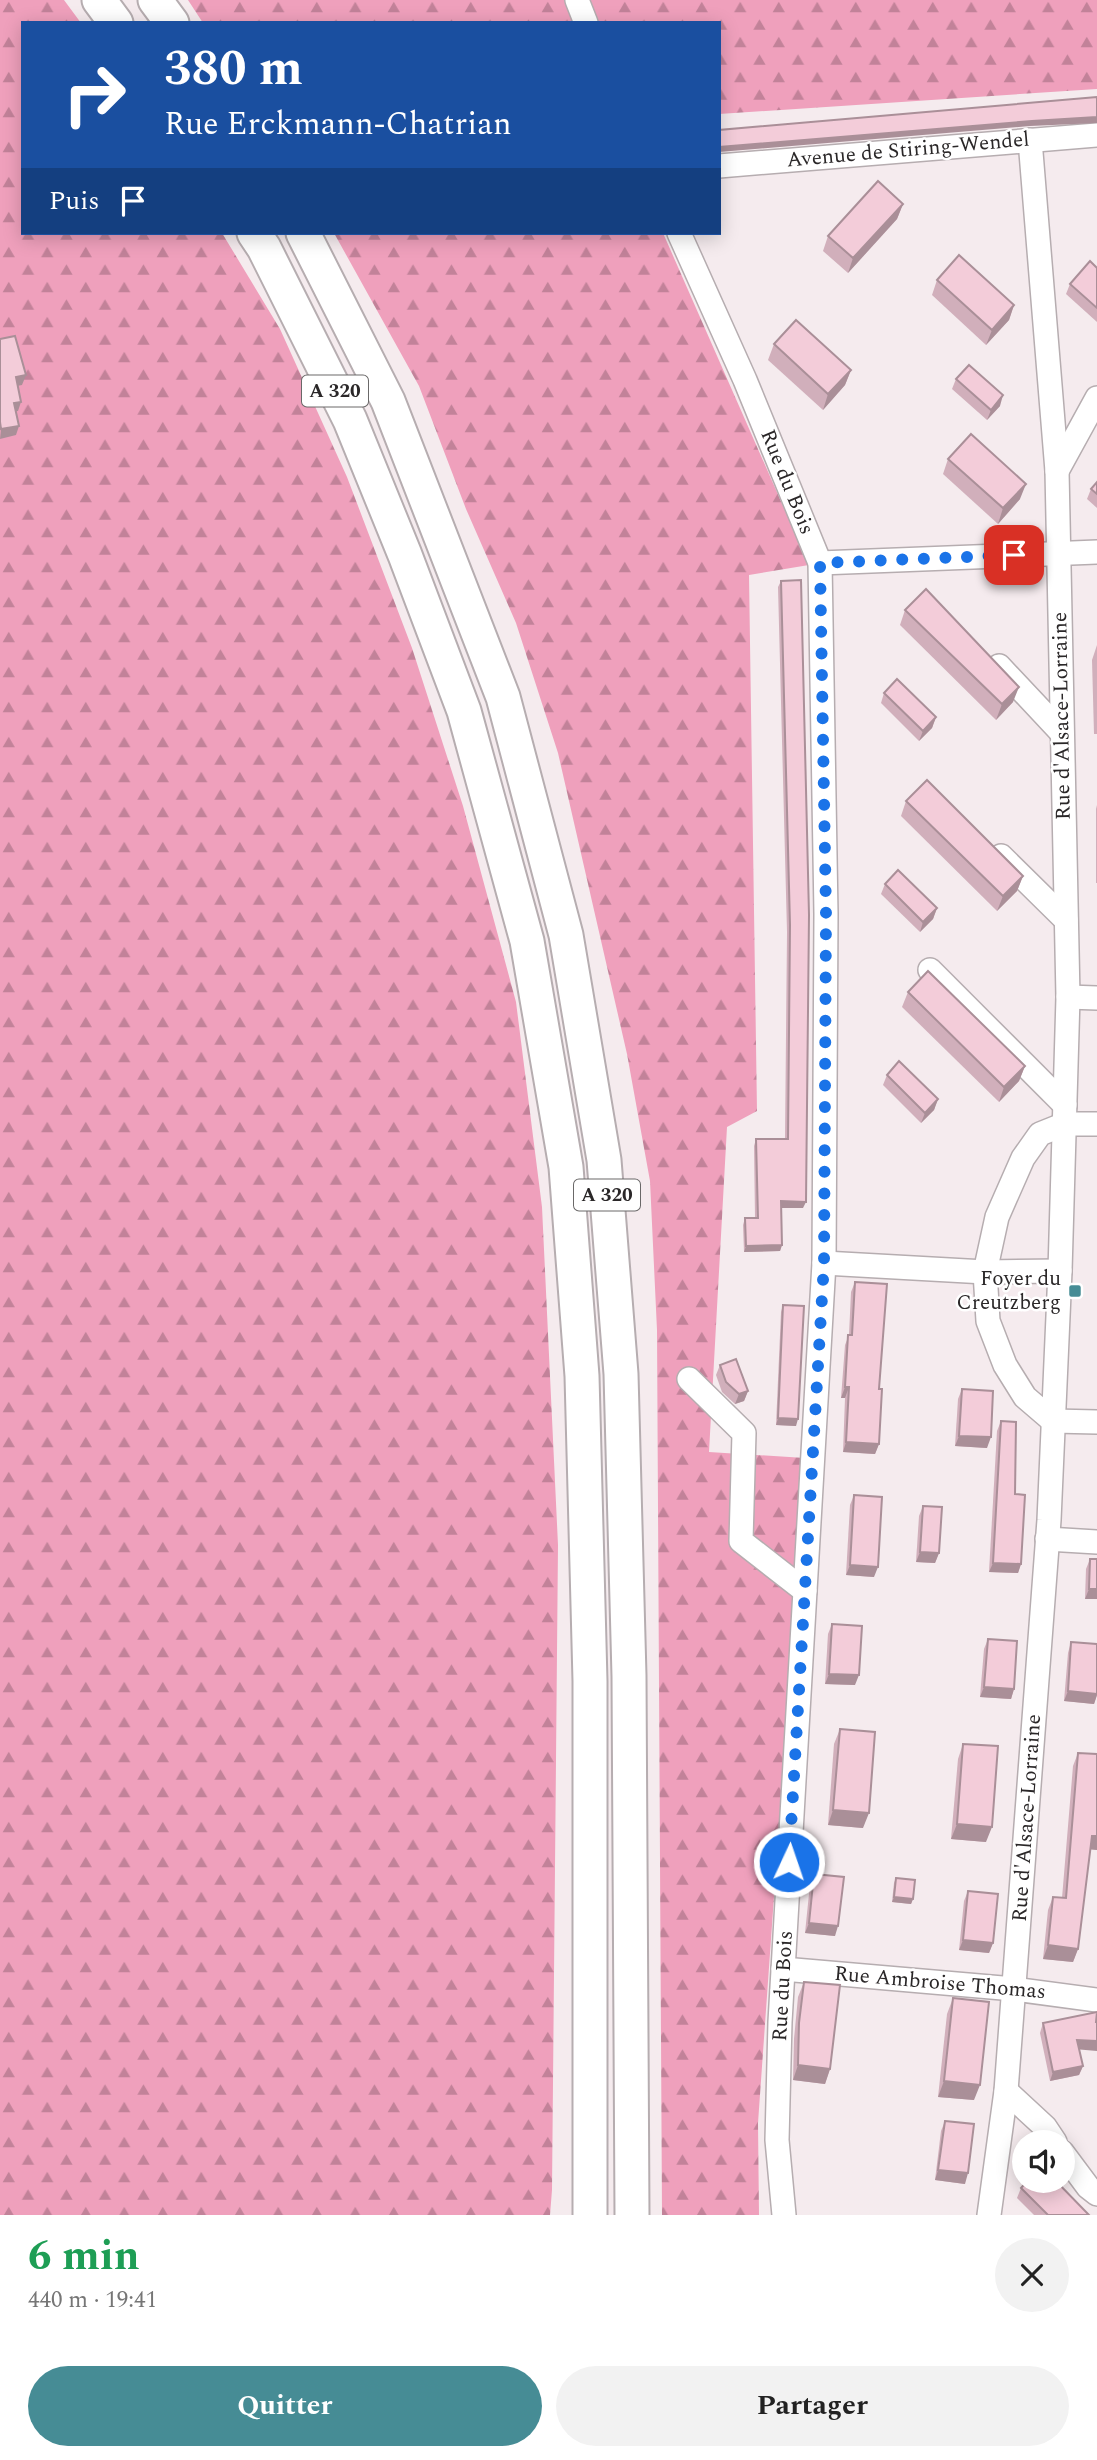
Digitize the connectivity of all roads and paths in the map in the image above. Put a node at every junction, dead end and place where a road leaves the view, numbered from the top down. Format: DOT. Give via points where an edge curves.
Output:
graph roads {
  1 [pos="99,0"];
  2 [pos="155,0"];
  3 [pos="577,0"];
  4 [pos="115,21"];
  5 [pos="171,21"];
  6 [pos="585,21"];
  7 [pos="1097,135"];
  8 [pos="1030,140"];
  9 [pos="721,166"];
  10 [pos="255,235"];
  11 [pos="304,235"];
  12 [pos="679,235"];
  13 [pos="1097,398"];
  14 [pos="1057,471"];
  15 [pos="1097,552"];
  16 [pos="1058,554"];
  17 [pos="820,563"];
  18 [pos="979,646"];
  19 [pos="1062,733"];
  20 [pos="987,841"];
  21 [pos="1066,920"];
  22 [pos="930,970"];
  23 [pos="1068,997"];
  24 [pos="1097,998"];
  25 [pos="1065,1115"];
  26 [pos="1097,1124"];
  27 [pos="824,1263"];
  28 [pos="1060,1271"];
  29 [pos="985,1272"];
  30 [pos="688,1379"];
  31 [pos="1053,1421"];
  32 [pos="1097,1422"];
  33 [pos="1047,1539"];
  34 [pos="1097,1542"];
  35 [pos="805,1591"];
  36 [pos="783,1969"];
  37 [pos="1014,1989"];
  38 [pos="1097,2000"];
  39 [pos="1006,2091"];
  40 [pos="1047,2130"];
  41 [pos="1075,2170"];
  42 [pos="1097,2194"];
  43 [pos="590,2215"];
  44 [pos="632,2215"];
  45 [pos="784,2215"];
  46 [pos="989,2215"];
  1 -- 4 [label="highway"];
  2 -- 5 [label="highway"];
  3 -- 6 [label="street"];
  7 -- 8 [label="street, Avenue de Stiring-Wendel"];
  8 -- 9 [label="street, Avenue de Stiring-Wendel"];
  8 -- 14 [label="street, Rue d'Alsace-Lorraine"];
  10 -- 43 [label="highway, A 320" via="350,420 405,555 464,711 527,941 563,1154 582,1376 590,1681"];
  11 -- 44 [label="highway, A 320" via="388,401 503,697 566,935 604,1160 623,1429"];
  12 -- 17 [label="street, Rue du Bois"];
  13 -- 14 [label="street"];
  14 -- 16 [label="street, Rue d'Alsace-Lorraine"];
  15 -- 16 [label="street"];
  16 -- 17 [label="street"];
  16 -- 19 [label="street, Rue d'Alsace-Lorraine"];
  17 -- 27 [label="street, Rue du Bois" via="826,914"];
  18 -- 19 [label="street"];
  19 -- 21 [label="street, Rue d'Alsace-Lorraine"];
  20 -- 21 [label="street"];
  21 -- 23 [label="street, Rue d'Alsace-Lorraine"];
  22 -- 25 [label="street"];
  23 -- 24 [label="street"];
  23 -- 25 [label="street, Rue d'Alsace-Lorraine"];
  25 -- 26 [label="street"];
  25 -- 28 [label="street, Rue d'Alsace-Lorraine"];
  25 -- 29 [label="street" via="1040,1134 1023,1158 997,1217"];
  27 -- 29 [label="street"];
  27 -- 35 [label="street, Rue du Bois"];
  28 -- 29 [label="street"];
  28 -- 31 [label="street, Rue d'Alsace-Lorraine"];
  29 -- 31 [label="street" via="988,1321 1005,1365 1025,1397"];
  30 -- 35 [label="street" via="744,1433 741,1541"];
  31 -- 32 [label="street"];
  31 -- 33 [label="street, Rue d'Alsace-Lorraine"];
  33 -- 34 [label="street"];
  33 -- 37 [label="street, Rue d'Alsace-Lorraine"];
  35 -- 36 [label="street, Rue du Bois"];
  36 -- 37 [label="street, Rue Ambroise Thomas"];
  36 -- 45 [label="street, Rue du Bois" via="777,2140"];
  37 -- 38 [label="street, Rue Ambroise Thomas"];
  37 -- 39 [label="street, Rue d'Alsace-Lorraine"];
  39 -- 40 [label="street"];
  39 -- 46 [label="street, Rue d'Alsace-Lorraine"];
  41 -- 42 [label="street"];
}
